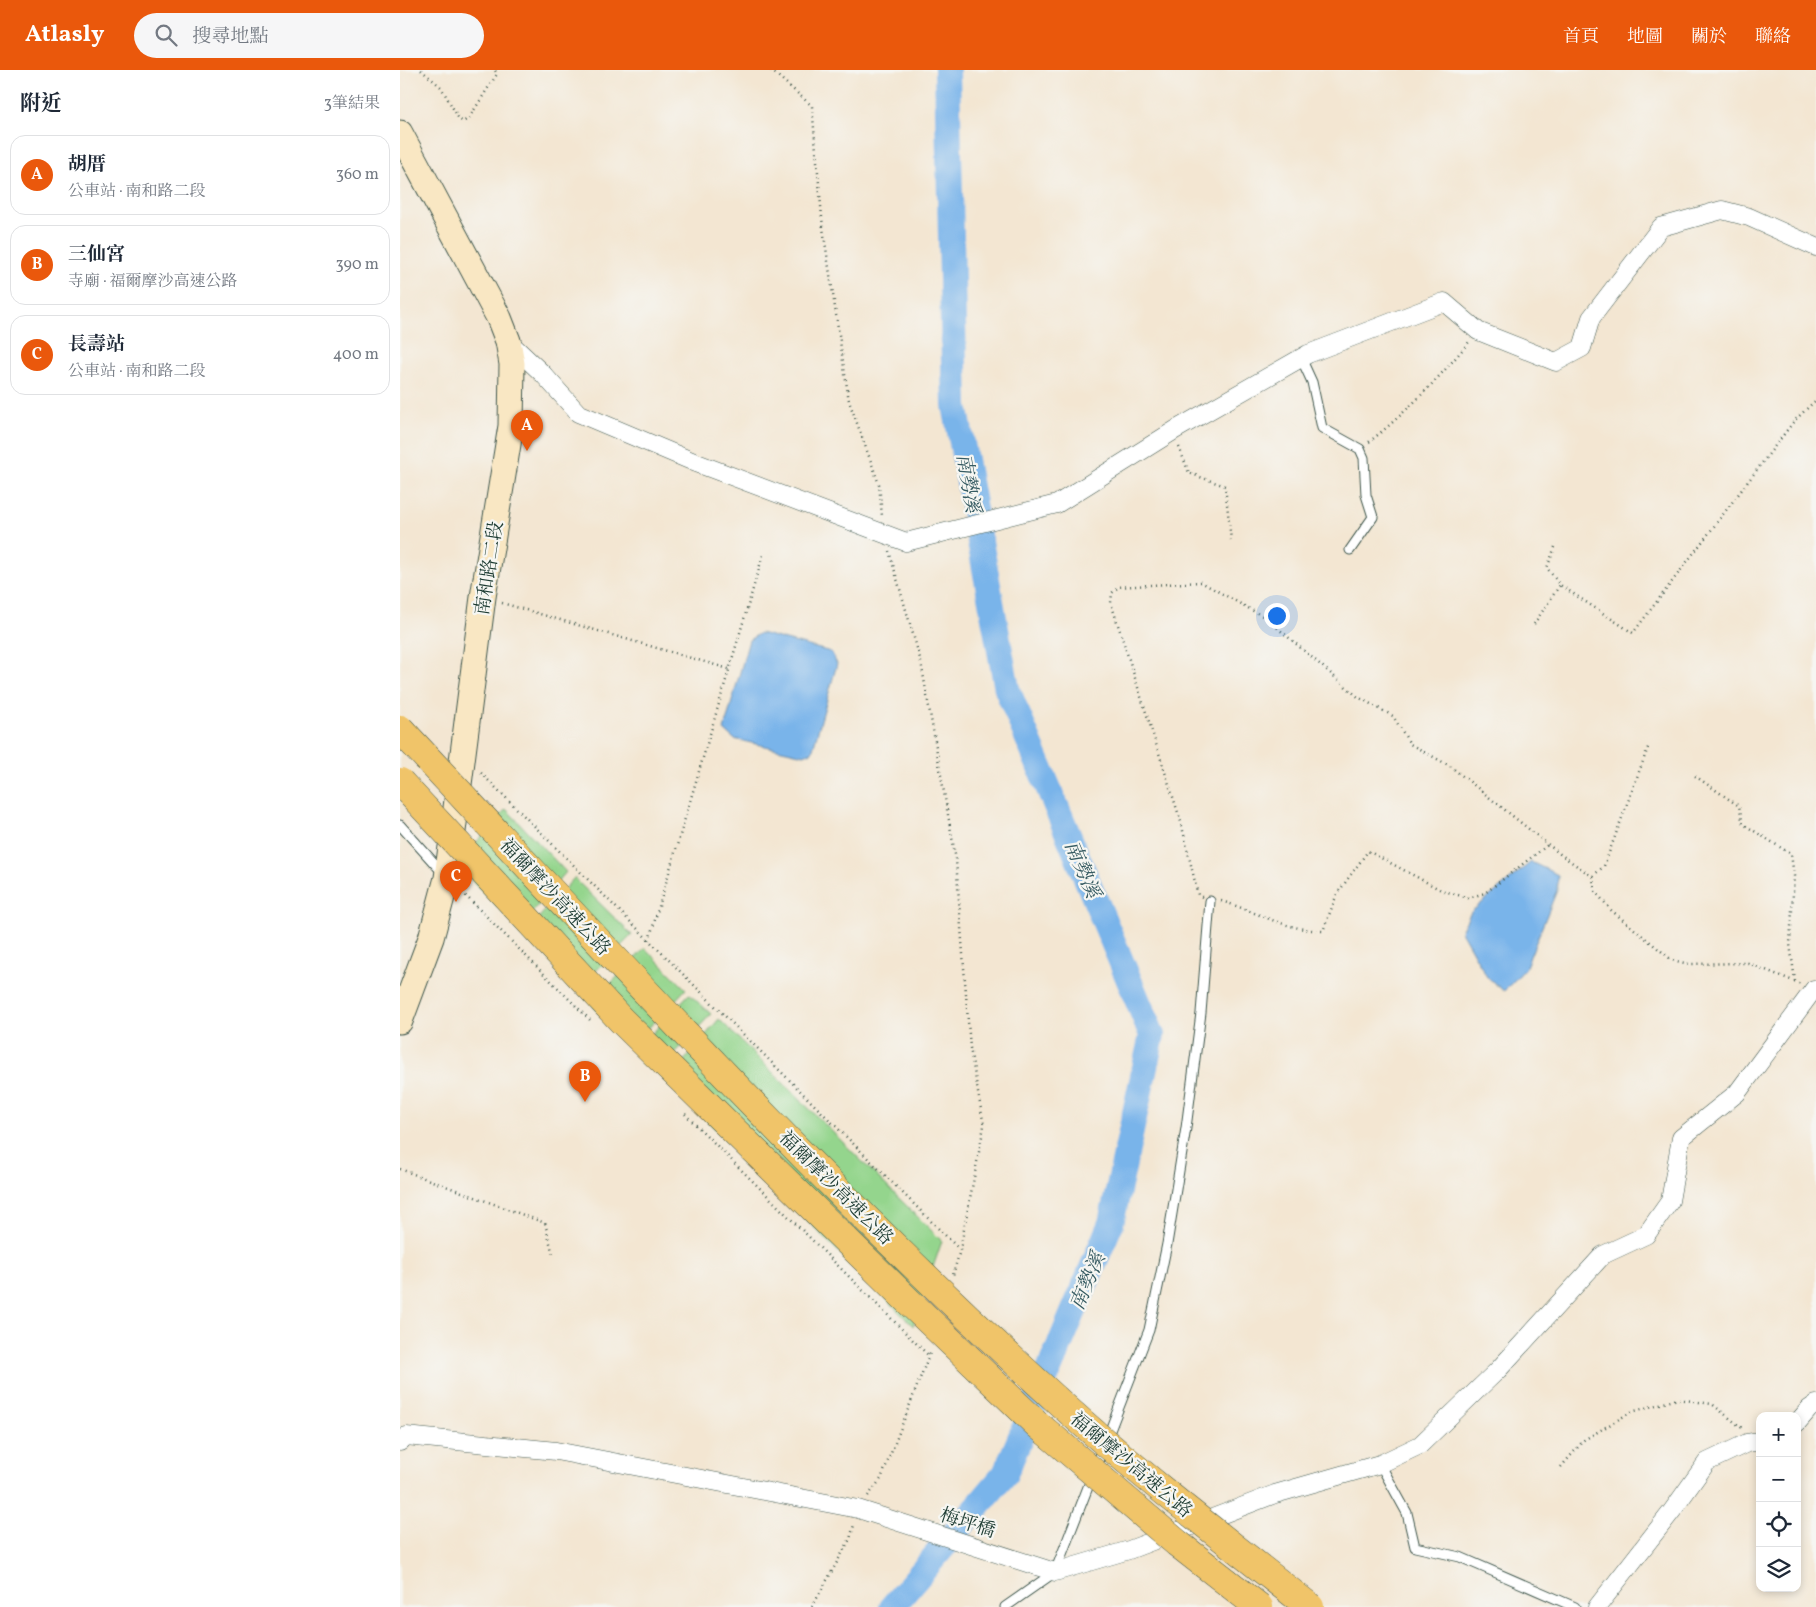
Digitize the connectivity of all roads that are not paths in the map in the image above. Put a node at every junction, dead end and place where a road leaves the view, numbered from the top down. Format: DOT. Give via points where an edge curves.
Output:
graph roads {
  1 [pos="400,133"];
  2 [pos="1816,247"];
  3 [pos="508,340"];
  4 [pos="1301,358"];
  5 [pos="1350,550"];
  6 [pos="400,729"];
  7 [pos="400,782"];
  8 [pos="400,825"];
  9 [pos="448,878"];
  10 [pos="1210,901"];
  11 [pos="1815,989"];
  12 [pos="400,1021"];
  13 [pos="1816,1404"];
  14 [pos="1801,1418"];
  15 [pos="400,1442"];
  16 [pos="1756,1442"];
  17 [pos="1380,1464"];
  18 [pos="1055,1572"];
  19 [pos="1006,1607"];
  20 [pos="1258,1607"];
  21 [pos="1310,1607"];
  22 [pos="1575,1607"];
  23 [pos="1597,1607"];
  1 -- 3 [label="main road, 南和路二段"];
  2 -- 4 [label="street" via="1749,217 1722,210 1661,227 1591,318 1582,348 1556,362 1478,331 1444,302"];
  3 -- 4 [label="street" via="578,413 694,462 906,542 1057,504"];
  3 -- 9 [label="main road, 南和路二段" via="512,364 511,426 483,597"];
  4 -- 5 [label="lane" via="1312,382 1322,428 1360,449 1364,458 1366,495 1373,517"];
  6 -- 21 [label="highway, 福爾摩沙高速公路, bridge" via="687,1036 924,1275 1060,1403 1209,1528"];
  7 -- 20 [label="highway, 福爾摩沙高速公路, bridge" via="621,1020 912,1305 1038,1426"];
  8 -- 9 [label="lane"];
  9 -- 12 [label="main road, 南和路二段" via="431,938"];
  10 -- 18 [label="lane" via="1201,1012 1186,1128 1149,1330"];
  11 -- 17 [label="street" via="1737,1093 1681,1138 1670,1201 1646,1236 1603,1255 1498,1370 1420,1445"];
  13 -- 14 [label="street"];
  15 -- 18 [label="street, 梅坪橋" via="406,1436 556,1452 863,1510"];
  16 -- 23 [label="street" via="1707,1462"];
  17 -- 18 [label="street" via="1275,1494 1129,1550"];
  17 -- 22 [label="lane" via="1407,1513 1415,1547 1460,1557"];
  18 -- 19 [label="lane"];
}
